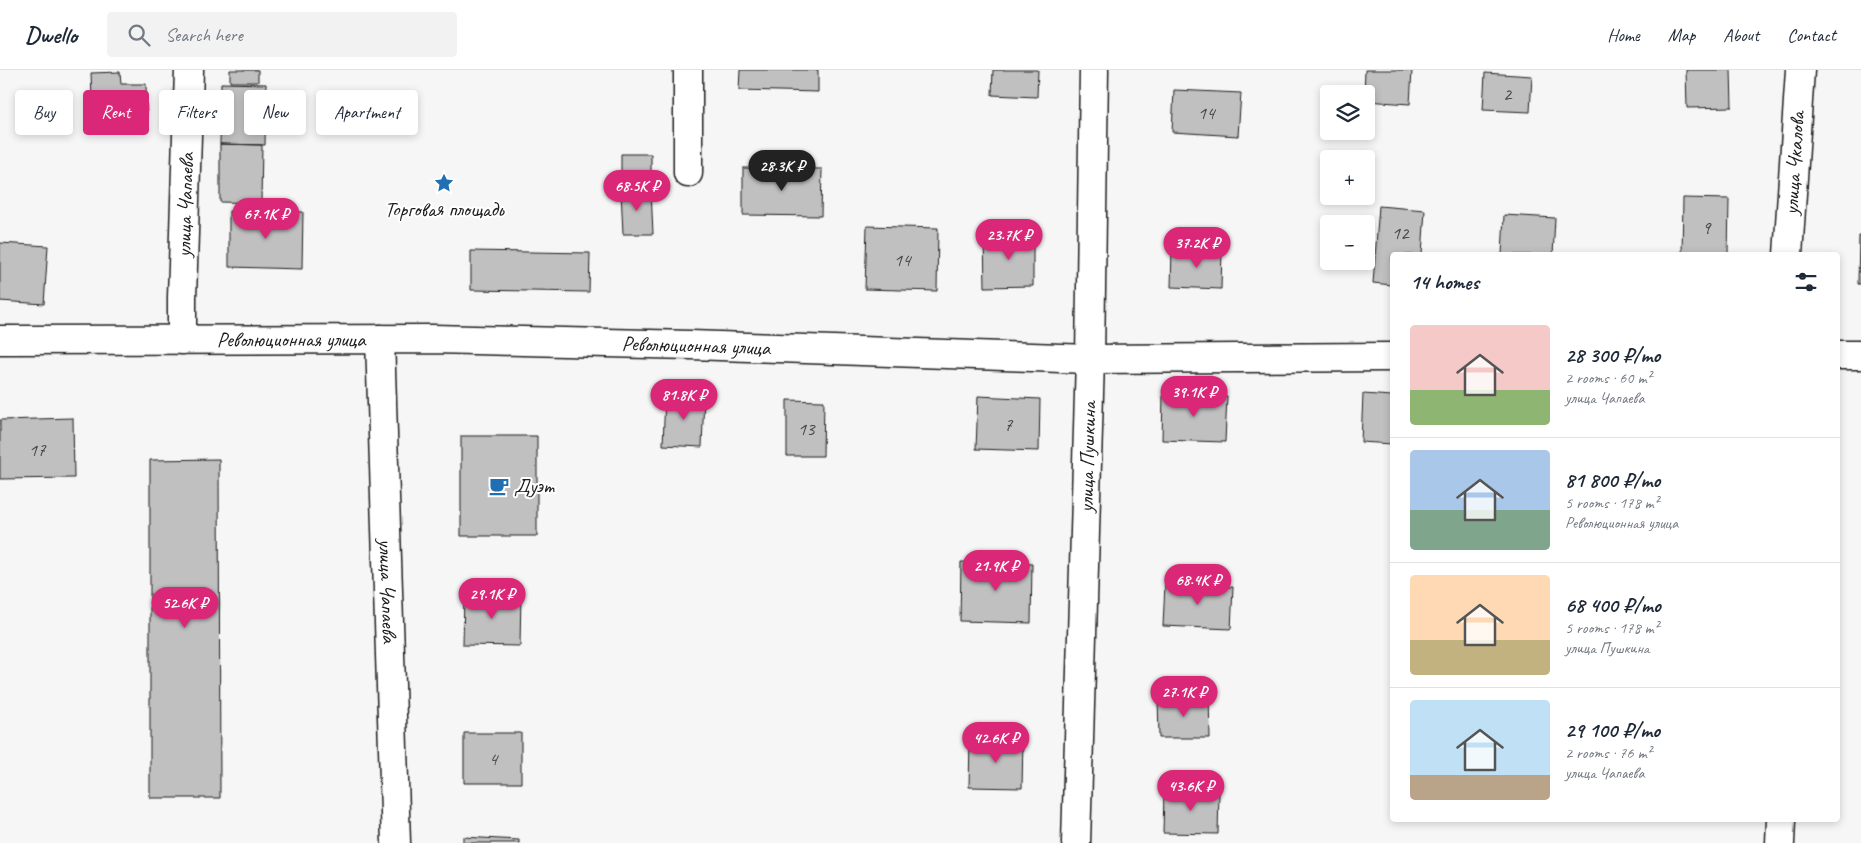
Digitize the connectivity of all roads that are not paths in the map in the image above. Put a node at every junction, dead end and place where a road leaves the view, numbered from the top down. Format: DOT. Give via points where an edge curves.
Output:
graph roads {
  1 [pos="189,70"];
  2 [pos="688,70"];
  3 [pos="1094,70"];
  4 [pos="1800,70"];
  5 [pos="688,173"];
  6 [pos="1788,252"];
  7 [pos="380,339"];
  8 [pos="0,340"];
  9 [pos="182,340"];
  10 [pos="1840,355"];
  11 [pos="1861,355"];
  12 [pos="1390,357"];
  13 [pos="1090,359"];
  14 [pos="1780,822"];
  15 [pos="396,843"];
  16 [pos="1076,843"];
  17 [pos="1780,843"];
  1 -- 9 [label="street, улица Чапаева"];
  2 -- 5 [label="street"];
  3 -- 13 [label="street, улица Пушкина"];
  4 -- 6 [label="street, улица Чкалова"];
  7 -- 9 [label="street, Революционная улица"];
  7 -- 13 [label="street, Революционная улица" via="691,345"];
  7 -- 15 [label="street, улица Чапаева"];
  8 -- 9 [label="street, Революционная улица"];
  10 -- 11 [label="street"];
  12 -- 13 [label="street, Революционная улица"];
  13 -- 16 [label="street, улица Пушкина"];
  14 -- 17 [label="street"];
}
